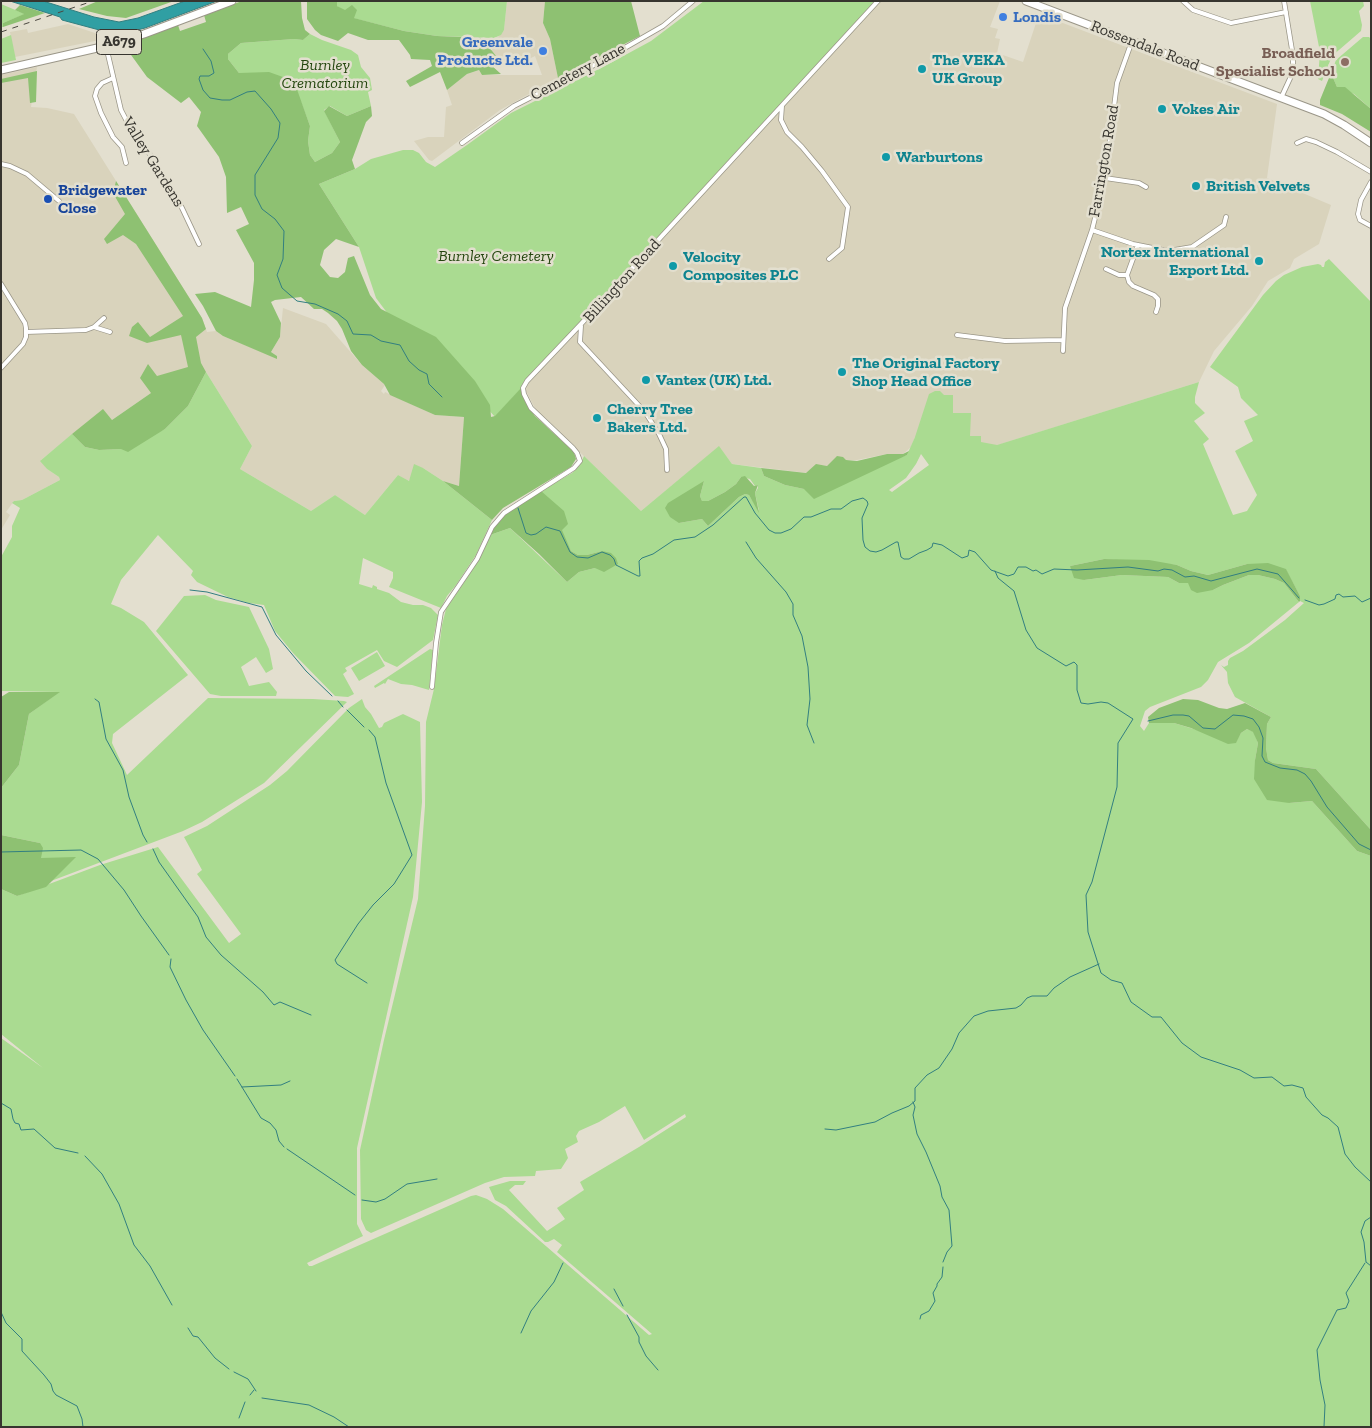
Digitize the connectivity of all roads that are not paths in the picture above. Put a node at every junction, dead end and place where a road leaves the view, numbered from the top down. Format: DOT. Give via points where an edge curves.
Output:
graph roads {
  1 [pos="232,1"];
  2 [pos="693,1"];
  3 [pos="878,1"];
  4 [pos="1026,1"];
  5 [pos="1183,1"];
  6 [pos="1284,1"];
  7 [pos="1286,12"];
  8 [pos="1132,41"];
  9 [pos="106,46"];
  10 [pos="1,70"];
  11 [pos="113,78"];
  12 [pos="1280,98"];
  13 [pos="782,106"];
  14 [pos="462,143"];
  15 [pos="1297,143"];
  16 [pos="1371,143"];
  17 [pos="126,163"];
  18 [pos="1,164"];
  19 [pos="1371,172"];
  20 [pos="1105,178"];
  21 [pos="1371,182"];
  22 [pos="1146,187"];
  23 [pos="59,201"];
  24 [pos="1226,216"];
  25 [pos="1371,226"];
  26 [pos="1092,230"];
  27 [pos="200,244"];
  28 [pos="1138,245"];
  29 [pos="829,259"];
  30 [pos="1106,269"];
  31 [pos="1127,275"];
  32 [pos="1,284"];
  33 [pos="1156,312"];
  34 [pos="104,318"];
  35 [pos="581,324"];
  36 [pos="94,327"];
  37 [pos="26,332"];
  38 [pos="110,332"];
  39 [pos="957,335"];
  40 [pos="1063,340"];
  41 [pos="1063,351"];
  42 [pos="1,368"];
  43 [pos="667,470"];
  44 [pos="432,687"];
  1 -- 9 [label="highway, A679"];
  2 -- 14 [label="street, Cemetery Lane" via="663,26 514,106"];
  3 -- 13 [label="street, Billington Road"];
  4 -- 8 [label="highway, Rossendale Road"];
  5 -- 7 [label="street" via="1193,10 1231,23"];
  6 -- 7 [label="street"];
  7 -- 12 [label="street" via="1293,72"];
  8 -- 12 [label="highway, Rossendale Road"];
  8 -- 20 [label="street, Farrington Road" via="1117,83"];
  9 -- 10 [label="highway, A679"];
  9 -- 11 [label="street, Valley Gardens"];
  11 -- 17 [label="street, Valley Gardens" via="102,83 95,96 113,137 122,147"];
  11 -- 27 [label="street, Valley Gardens" via="121,110 132,131 146,148"];
  12 -- 16 [label="highway, Rossendale Road" via="1324,114"];
  13 -- 29 [label="street" via="781,120 787,132 822,171 848,208 842,248"];
  13 -- 35 [label="street, Billington Road"];
  15 -- 19 [label="street" via="1306,139 1316,142"];
  18 -- 23 [label="street" via="27,174"];
  20 -- 22 [label="street" via="1139,182"];
  20 -- 26 [label="street, Farrington Road"];
  21 -- 25 [label="street" via="1358,214 1360,220"];
  24 -- 28 [label="street" via="1224,225 1192,246 1168,251"];
  26 -- 28 [label="street"];
  26 -- 40 [label="street, Farrington Road" via="1065,308"];
  28 -- 31 [label="street"];
  30 -- 31 [label="street"];
  31 -- 33 [label="street" via="1133,286 1158,299"];
  32 -- 37 [label="street" via="26,323"];
  34 -- 36 [label="street"];
  35 -- 43 [label="street, Billington Road" via="580,342 645,412 659,434 666,449"];
  35 -- 44 [label="street" via="523,388 531,408 573,448 580,460 574,468 504,513 492,526 477,559 441,612"];
  36 -- 37 [label="street"];
  36 -- 38 [label="street"];
  37 -- 42 [label="street" via="23,344"];
  39 -- 40 [label="street" via="1005,341"];
  40 -- 41 [label="street, Farrington Road"];
}
